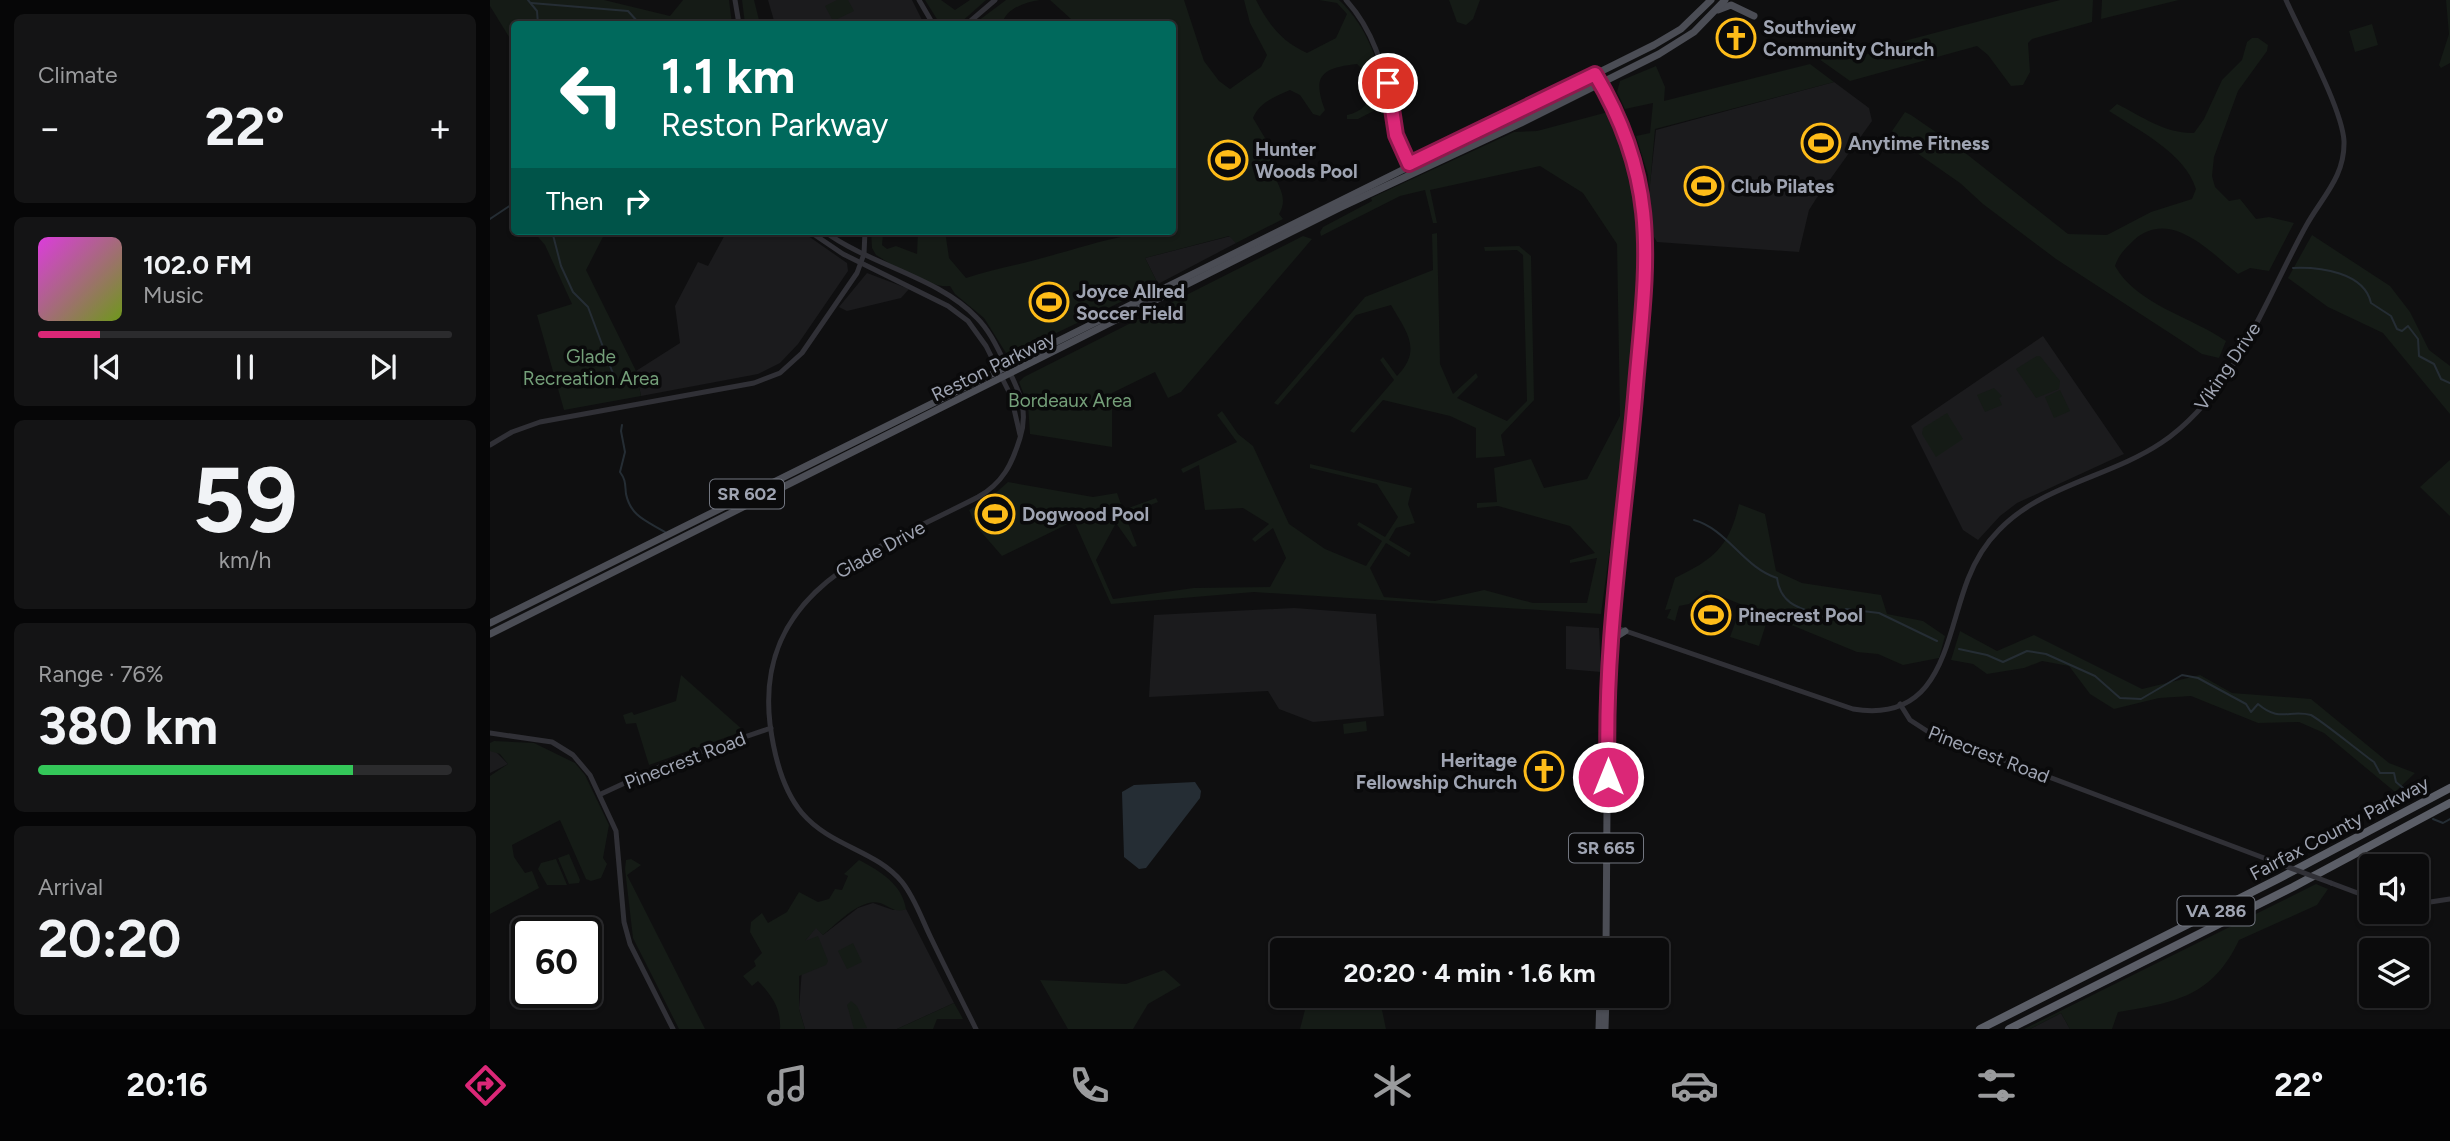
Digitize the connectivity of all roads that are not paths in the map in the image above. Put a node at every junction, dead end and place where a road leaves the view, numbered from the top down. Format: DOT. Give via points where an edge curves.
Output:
graph roads {
  1 [pos="735,0"];
  2 [pos="919,0"];
  3 [pos="995,0"];
  4 [pos="1346,0"];
  5 [pos="1712,0"];
  6 [pos="1725,0"];
  7 [pos="2286,0"];
  8 [pos="1712,15"];
  9 [pos="1754,16"];
  10 [pos="738,21"];
  11 [pos="931,21"];
  12 [pos="970,21"];
  13 [pos="1595,74"];
  14 [pos="1601,83"];
  15 [pos="1409,164"];
  16 [pos="1413,173"];
  17 [pos="816,235"];
  18 [pos="831,235"];
  19 [pos="865,235"];
  20 [pos="864,254"];
  21 [pos="862,263"];
  22 [pos="1002,367"];
  23 [pos="1011,374"];
  24 [pos="1002,378"];
  25 [pos="1020,439"];
  26 [pos="490,445"];
  27 [pos="490,623"];
  28 [pos="1611,626"];
  29 [pos="1626,631"];
  30 [pos="490,634"];
  31 [pos="1609,656"];
  32 [pos="1900,704"];
  33 [pos="771,728"];
  34 [pos="490,733"];
  35 [pos="2450,788"];
  36 [pos="601,794"];
  37 [pos="2450,803"];
  38 [pos="2359,894"];
  39 [pos="2450,899"];
  40 [pos="2429,902"];
  41 [pos="1604,938"];
  42 [pos="1602,1008"];
  43 [pos="1604,1008"];
  44 [pos="673,1029"];
  45 [pos="976,1029"];
  46 [pos="1599,1029"];
  47 [pos="1605,1029"];
  48 [pos="1980,1029"];
  49 [pos="2010,1029"];
  1 -- 10 [label="street"];
  2 -- 11 [label="street"];
  3 -- 12 [label="street"];
  4 -- 15 [label="street" via="1364,22 1380,55 1396,135"];
  5 -- 13 [label="main road, Reston Parkway / SR 602" via="1668,37"];
  6 -- 8 [label="main road, Reston Parkway / SR 602"];
  7 -- 32 [label="street, Viking Drive" via="2342,128 2343,158 2331,190 2306,226 2255,327 2199,411 2157,446 2033,504 1997,532 1967,580 1942,665 1925,687"];
  8 -- 9 [label="main road" via="1731,5"];
  8 -- 14 [label="main road, Reston Parkway / SR 602" via="1673,46"];
  13 -- 14 [label="main road, SR 665"];
  13 -- 15 [label="main road, Reston Parkway / SR 602"];
  14 -- 16 [label="main road, Reston Parkway / SR 602"];
  14 -- 28 [label="main road, SR 665" via="1639,177 1647,248"];
  15 -- 16 [label="street"];
  15 -- 22 [label="main road, Reston Parkway / SR 602"];
  16 -- 23 [label="main road, Reston Parkway / SR 602"];
  17 -- 21 [label="street, Glade Drive"];
  18 -- 20 [label="street, Glade Drive"];
  19 -- 20 [label="street"];
  20 -- 21 [label="street"];
  20 -- 22 [label="street, Glade Drive" via="962,304 987,331"];
  21 -- 22 [label="street, Glade Drive" via="958,313"];
  21 -- 26 [label="street" via="802,353 772,377 540,422"];
  22 -- 23 [label="street, Glade Drive"];
  22 -- 24 [label="street, Glade Drive"];
  22 -- 27 [label="main road, Reston Parkway / SR 602"];
  23 -- 24 [label="main road, Reston Parkway / SR 602"];
  23 -- 25 [label="street, Glade Drive" via="1025,410"];
  24 -- 25 [label="street, Glade Drive" via="1017,412"];
  24 -- 30 [label="main road, Reston Parkway / SR 602"];
  25 -- 33 [label="street, Glade Drive" via="1008,470 988,491 848,564 812,593 792,621 775,660 769,696"];
  28 -- 29 [label="street"];
  28 -- 31 [label="main road, SR 665"];
  29 -- 31 [label="main road" via="1617,636"];
  29 -- 32 [label="street" via="1853,709"];
  31 -- 41 [label="main road, SR 665"];
  32 -- 38 [label="street, Pinecrest Road, bridge" via="1913,723 1927,732"];
  33 -- 36 [label="street, Pinecrest Road" via="668,763"];
  33 -- 45 [label="street, Glade Drive" via="784,781 797,807 826,836 878,862 900,880"];
  34 -- 36 [label="street" via="540,738 559,746 582,763"];
  35 -- 48 [label="highway, Fairfax County Parkway / VA 286"];
  36 -- 44 [label="street" via="616,831 628,938"];
  37 -- 49 [label="highway, Fairfax County Parkway / VA 286"];
  39 -- 40 [label="street"];
  42 -- 46 [label="main road"];
  43 -- 47 [label="main road"];
}
